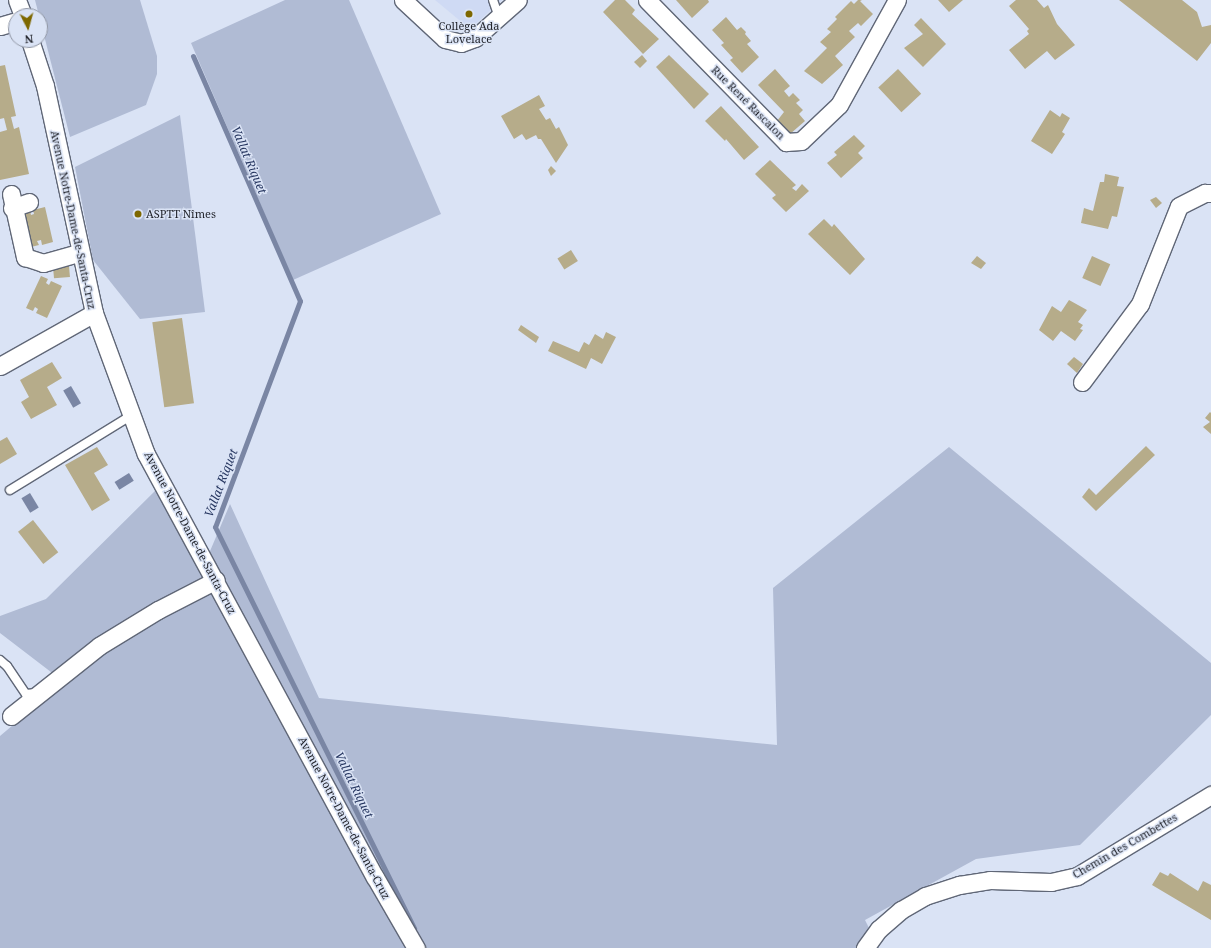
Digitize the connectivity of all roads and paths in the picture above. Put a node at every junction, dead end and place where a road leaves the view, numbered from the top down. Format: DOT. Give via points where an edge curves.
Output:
graph roads {
  1 [pos="403,0"];
  2 [pos="493,0"];
  3 [pos="518,0"];
  4 [pos="647,0"];
  5 [pos="896,0"];
  6 [pos="499,17"];
  7 [pos="33,48"];
  8 [pos="1211,193"];
  9 [pos="29,202"];
  10 [pos="79,253"];
  11 [pos="94,313"];
  12 [pos="0,366"];
  13 [pos="1082,382"];
  14 [pos="132,415"];
  15 [pos="10,490"];
  16 [pos="216,580"];
  17 [pos="0,660"];
  18 [pos="42,692"];
  19 [pos="11,716"];
  20 [pos="1211,795"];
  21 [pos="416,948"];
  22 [pos="864,948"];
  1 -- 6 [label="street" via="445,39 461,43 475,38"];
  2 -- 6 [label="lane"];
  3 -- 6 [label="street"];
  4 -- 5 [label="street, Rue René Rascalon" via="786,142 801,141 839,105"];
  7 -- 10 [label="street, Avenue Notre-Dame-de-Santa-Cruz" via="45,86"];
  8 -- 13 [label="street" via="1205,193 1179,206 1140,304"];
  9 -- 10 [label="street" via="11,201 25,257 43,263"];
  10 -- 11 [label="street, Avenue Notre-Dame-de-Santa-Cruz"];
  11 -- 12 [label="street"];
  11 -- 14 [label="street, Avenue Notre-Dame-de-Santa-Cruz"];
  14 -- 15 [label="lane"];
  14 -- 16 [label="street, Avenue Notre-Dame-de-Santa-Cruz" via="146,454"];
  16 -- 18 [label="street" via="158,610 100,646"];
  16 -- 21 [label="street, Avenue Notre-Dame-de-Santa-Cruz" via="374,876"];
  17 -- 18 [label="lane" via="26,694"];
  18 -- 19 [label="street"];
  20 -- 22 [label="street, Chemin des Combettes" via="1077,876 1051,882 990,880 959,885 925,896 901,910 879,929"];
}
